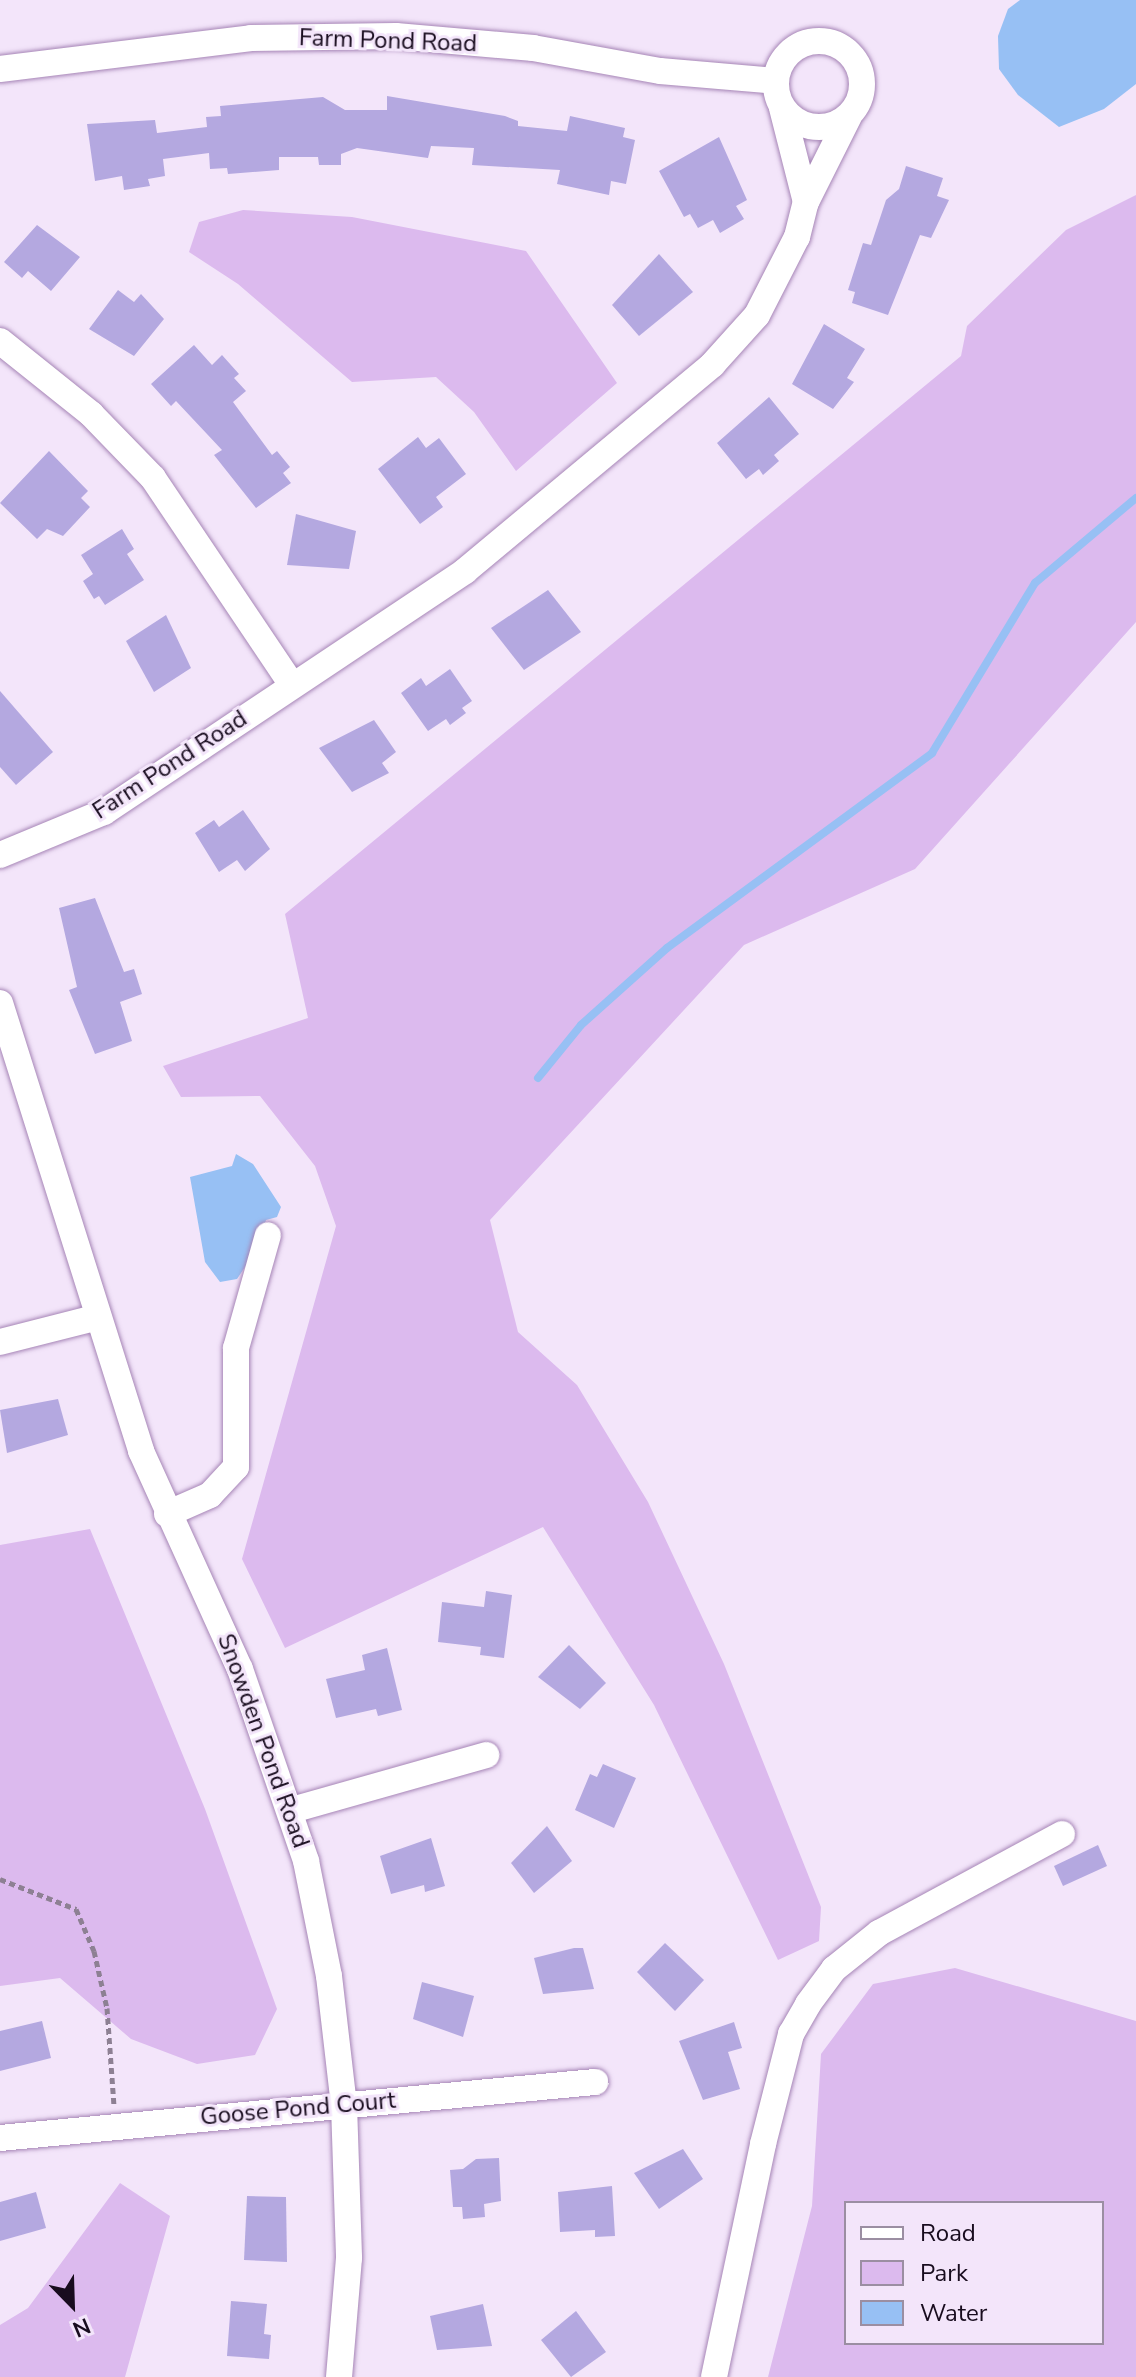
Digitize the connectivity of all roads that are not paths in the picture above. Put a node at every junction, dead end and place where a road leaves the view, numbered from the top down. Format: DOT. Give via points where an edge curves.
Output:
graph roads {
  1 [pos="0,69"];
  2 [pos="778,93"];
  3 [pos="849,116"];
  4 [pos="806,202"];
  5 [pos="0,341"];
  6 [pos="292,685"];
  7 [pos="0,855"];
  8 [pos="0,1003"];
  9 [pos="268,1235"];
  10 [pos="95,1318"];
  11 [pos="0,1342"];
  12 [pos="167,1514"];
  13 [pos="486,1755"];
  14 [pos="292,1810"];
  15 [pos="1062,1834"];
  16 [pos="595,2082"];
  17 [pos="344,2105"];
  18 [pos="0,2138"];
  19 [pos="339,2377"];
  20 [pos="714,2377"];
  1 -- 2 [label="street, Farm Pond Road" via="251,38 396,36 533,48"];
  2 -- 3 [label="street, Farm Pond Road" via="807,126 822,128"];
  2 -- 3 [label="street, Farm Pond Road" via="780,66 796,47 824,41 843,48 862,76 862,91"];
  2 -- 4 [label="street, Farm Pond Road"];
  3 -- 4 [label="street, Farm Pond Road"];
  4 -- 6 [label="street, Farm Pond Road" via="797,237 757,315 712,365 465,571"];
  5 -- 6 [label="street" via="91,414 153,478"];
  6 -- 7 [label="street, Farm Pond Road" via="104,812"];
  8 -- 10 [label="street, Snowden Pond Road"];
  9 -- 12 [label="street" via="236,1348 236,1467 210,1495"];
  10 -- 11 [label="street"];
  10 -- 12 [label="street, Snowden Pond Road"];
  12 -- 14 [label="street, Snowden Pond Road" via="240,1669"];
  13 -- 14 [label="street"];
  14 -- 17 [label="street, Snowden Pond Road" via="324,1948"];
  15 -- 20 [label="street" via="879,1933 834,1969 808,2004 791,2034 763,2144"];
  16 -- 17 [label="street, Goose Pond Court"];
  17 -- 18 [label="street, Goose Pond Court"];
  17 -- 19 [label="street, Snowden Pond Road" via="349,2258"];
}
